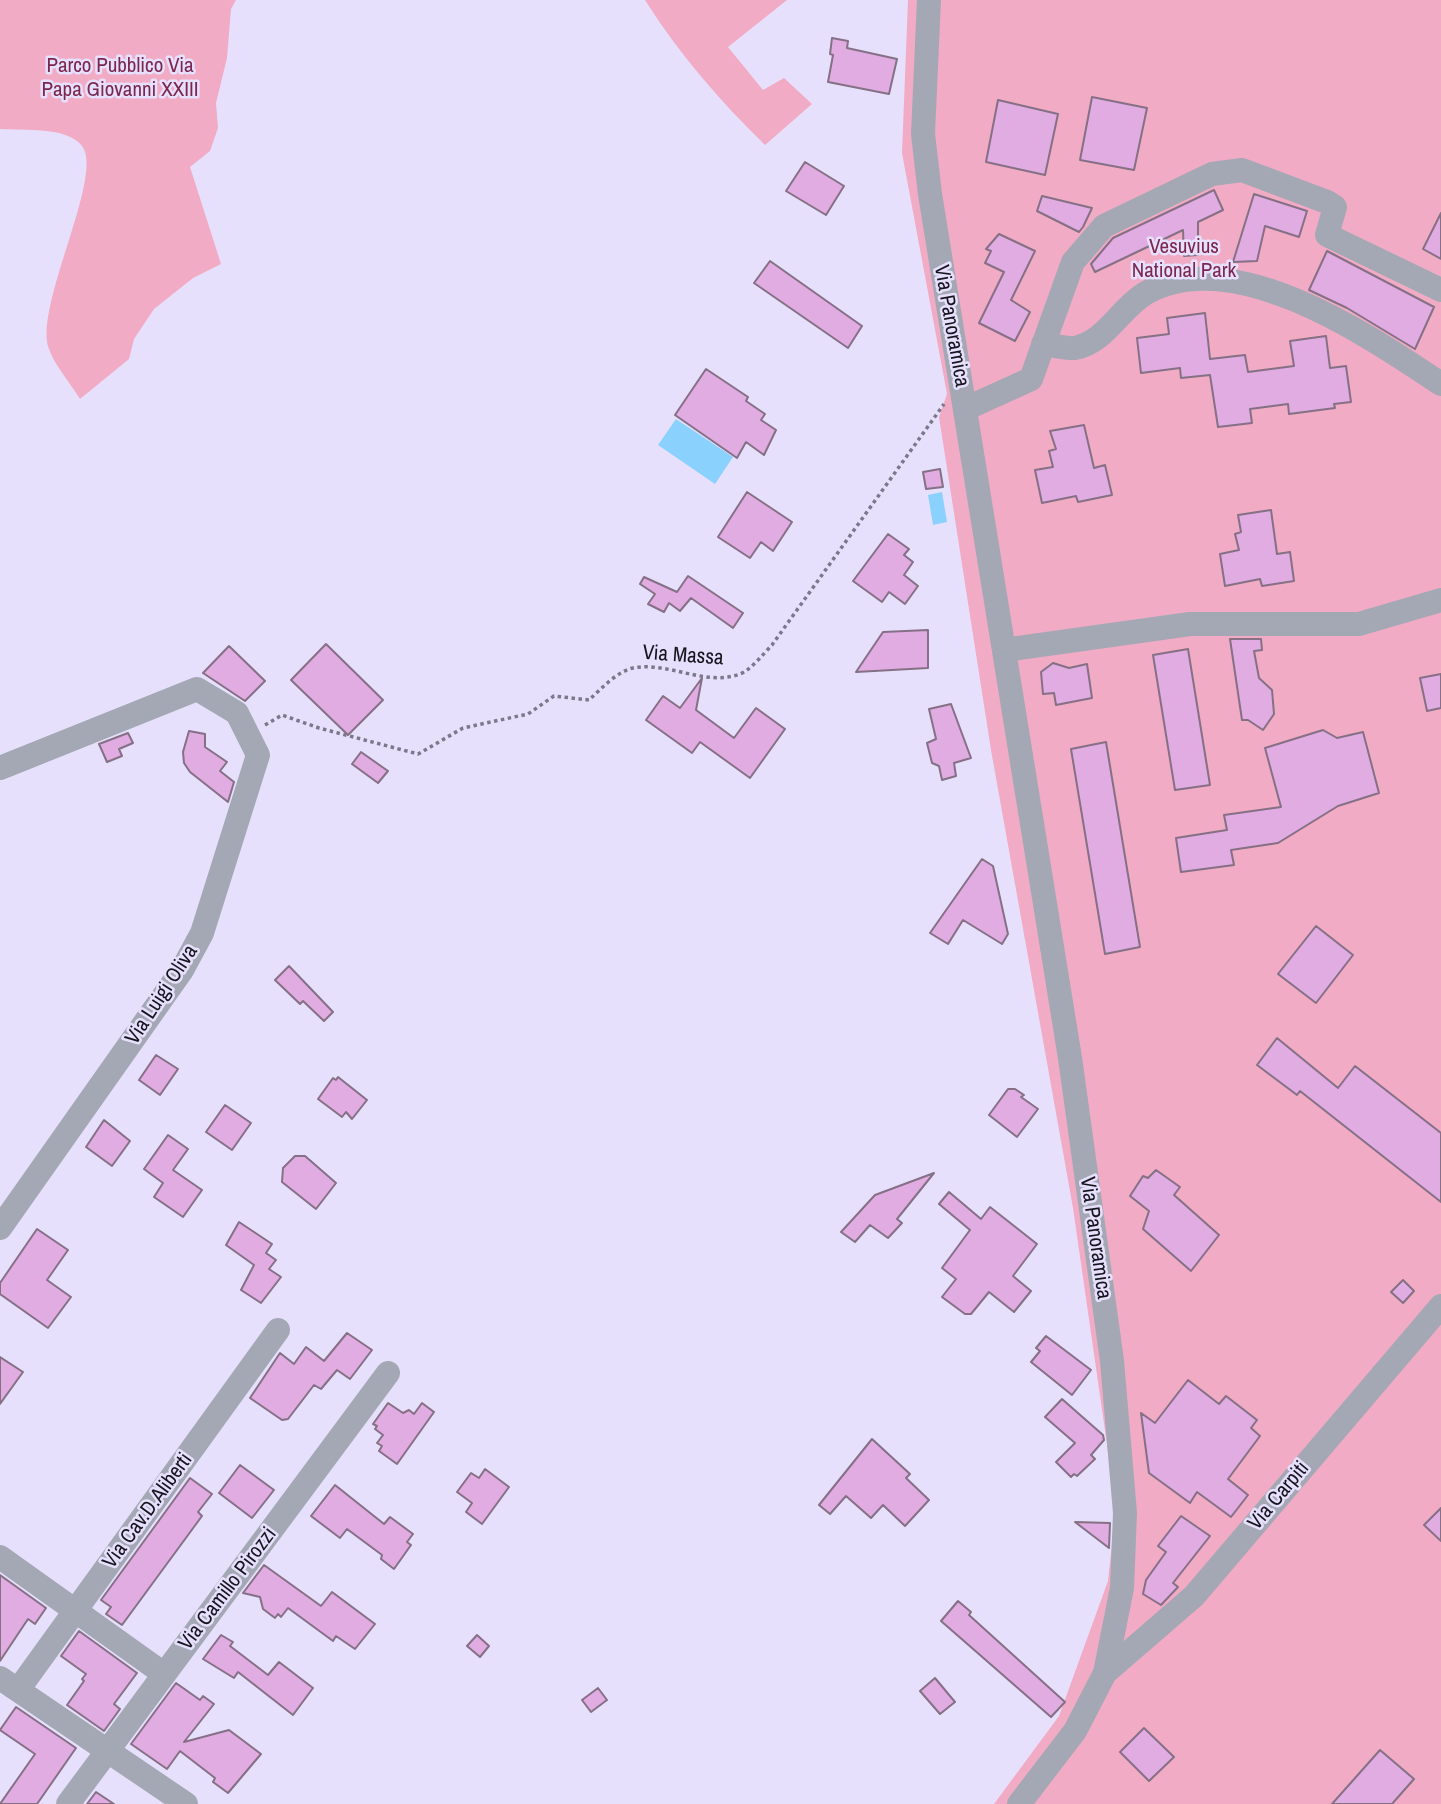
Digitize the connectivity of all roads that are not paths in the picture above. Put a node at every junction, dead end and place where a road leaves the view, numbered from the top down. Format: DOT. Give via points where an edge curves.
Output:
graph roads {
  1 [pos="929,0"];
  2 [pos="1441,290"];
  3 [pos="1043,344"];
  4 [pos="1441,384"];
  5 [pos="965,409"];
  6 [pos="1441,600"];
  7 [pos="1004,650"];
  8 [pos="0,768"];
  9 [pos="0,1228"];
  10 [pos="1441,1306"];
  11 [pos="278,1330"];
  12 [pos="388,1373"];
  13 [pos="0,1557"];
  14 [pos="76,1611"];
  15 [pos="1105,1673"];
  16 [pos="164,1674"];
  17 [pos="9,1684"];
  18 [pos="107,1751"];
  19 [pos="68,1804"];
  20 [pos="186,1804"];
  21 [pos="1019,1804"];
  1 -- 5 [label="street, Via Panoramica" via="923,134"];
  2 -- 3 [label="street" via="1327,235 1335,207 1327,202 1242,170 1212,174 1104,226 1073,262"];
  3 -- 4 [label="street" via="1074,348 1098,337 1145,294 1189,278 1272,289 1368,334"];
  3 -- 5 [label="street" via="1031,379"];
  5 -- 7 [label="street, Via Panoramica"];
  6 -- 7 [label="street" via="1359,624 1190,624"];
  7 -- 15 [label="street, Via Panoramica" via="1070,1058 1112,1361 1125,1513 1122,1588"];
  8 -- 9 [label="street, Via Luigi Oliva" via="197,689 237,713 258,755 202,933 182,971"];
  10 -- 15 [label="street, Via Carpiti" via="1194,1596"];
  11 -- 14 [label="street, Via Cav.D.Aliberti"];
  12 -- 16 [label="street, Via Camillo Pirozzi"];
  13 -- 14 [label="street"];
  14 -- 16 [label="street"];
  14 -- 17 [label="street, Via Cav.D.Aliberti"];
  15 -- 21 [label="street, Via Panoramica" via="1075,1731"];
  16 -- 18 [label="street, Via Camillo Pirozzi"];
  17 -- 18 [label="street"];
  18 -- 19 [label="street, Via Camillo Pirozzi"];
  18 -- 20 [label="street"];
}
